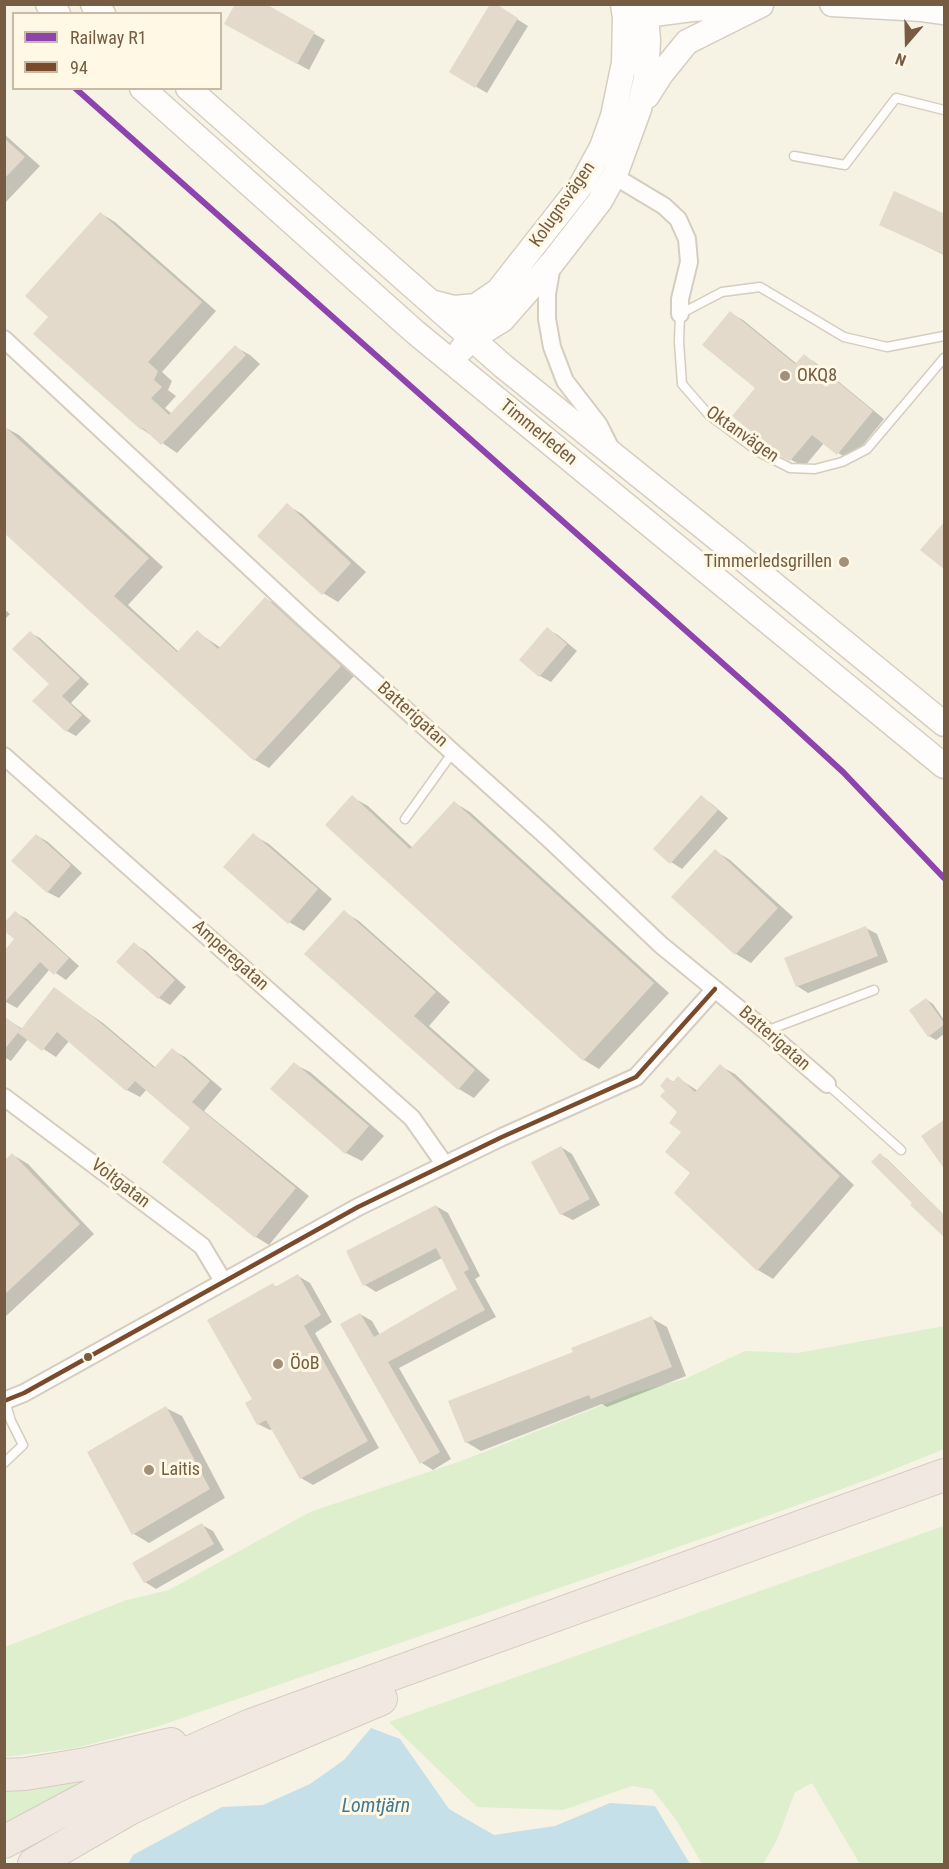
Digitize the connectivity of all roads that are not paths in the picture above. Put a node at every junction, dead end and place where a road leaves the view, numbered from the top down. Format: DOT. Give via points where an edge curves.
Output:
graph roads {
  1 [pos="769,4"];
  2 [pos="832,4"];
  3 [pos="761,5"];
  4 [pos="634,11"];
  5 [pos="945,12"];
  6 [pos="144,90"];
  7 [pos="190,90"];
  8 [pos="639,109"];
  9 [pos="945,110"];
  10 [pos="794,156"];
  11 [pos="614,176"];
  12 [pos="552,263"];
  13 [pos="498,291"];
  14 [pos="429,301"];
  15 [pos="680,314"];
  16 [pos="945,336"];
  17 [pos="4,339"];
  18 [pos="471,339"];
  19 [pos="945,358"];
  20 [pos="451,361"];
  21 [pos="615,458"];
  22 [pos="945,724"];
  23 [pos="453,752"];
  24 [pos="4,756"];
  25 [pos="945,766"];
  26 [pos="405,819"];
  27 [pos="715,989"];
  28 [pos="874,990"];
  29 [pos="766,1030"];
  30 [pos="827,1084"];
  31 [pos="4,1097"];
  32 [pos="901,1150"];
  33 [pos="445,1165"];
  34 [pos="224,1281"];
  35 [pos="5,1401"];
  36 [pos="4,1463"];
  37 [pos="945,1474"];
  38 [pos="945,1491"];
  39 [pos="251,1725"];
  40 [pos="4,1775"];
  41 [pos="4,1842"];
  42 [pos="34,1864"];
  1 -- 3 [label="main road"];
  2 -- 5 [label="main road"];
  3 -- 4 [label="main road"];
  3 -- 8 [label="main road, Kolugnsvägen" via="687,42"];
  4 -- 8 [label="main road, Kolugnsvägen" via="648,58"];
  4 -- 13 [label="main road, Kolugnsvägen" via="621,86 602,147 582,184"];
  6 -- 20 [label="main road, Timmerleden"];
  7 -- 14 [label="main road, Timmerleden"];
  8 -- 11 [label="main road, Kolugnsvägen"];
  9 -- 10 [label="lane" via="896,98 845,165"];
  11 -- 12 [label="main road, Kolugnsvägen" via="600,201"];
  11 -- 15 [label="street, Oktanvägen" via="678,219 687,239 689,262"];
  12 -- 18 [label="main road, Kolugnsvägen" via="502,320"];
  12 -- 21 [label="street, Kolugnsvägen" via="547,319 552,347 565,381 599,426"];
  13 -- 14 [label="main road, Kolugnsvägen" via="476,306 454,308"];
  13 -- 18 [label="main road, Kolugnsvägen"];
  14 -- 18 [label="main road, Timmerleden"];
  15 -- 16 [label="lane" via="722,292 760,287 844,337 887,347"];
  15 -- 19 [label="lane, Oktanvägen" via="681,384 709,416 759,452 790,468 815,469 842,462 867,449"];
  17 -- 23 [label="street, Batterigatan"];
  18 -- 20 [label="main road, Kolugnsvägen"];
  18 -- 21 [label="main road, Timmerleden"];
  20 -- 25 [label="main road, Timmerleden"];
  21 -- 22 [label="main road, Timmerleden"];
  23 -- 26 [label="lane"];
  23 -- 27 [label="street, Batterigatan" via="661,945"];
  24 -- 33 [label="street, Amperegatan" via="412,1118"];
  27 -- 29 [label="street, Batterigatan"];
  27 -- 33 [label="street" via="636,1077"];
  28 -- 29 [label="lane"];
  29 -- 30 [label="street, Batterigatan"];
  30 -- 32 [label="lane"];
  31 -- 34 [label="street, Voltgatan" via="202,1246"];
  33 -- 34 [label="street" via="358,1207"];
  34 -- 35 [label="street"];
  35 -- 36 [label="lane" via="23,1445"];
  37 -- 39 [label="highway"];
  38 -- 42 [label="highway" via="341,1715 129,1809"];
  39 -- 40 [label="highway" via="86,1764"];
  39 -- 41 [label="highway" via="118,1783"];
}
